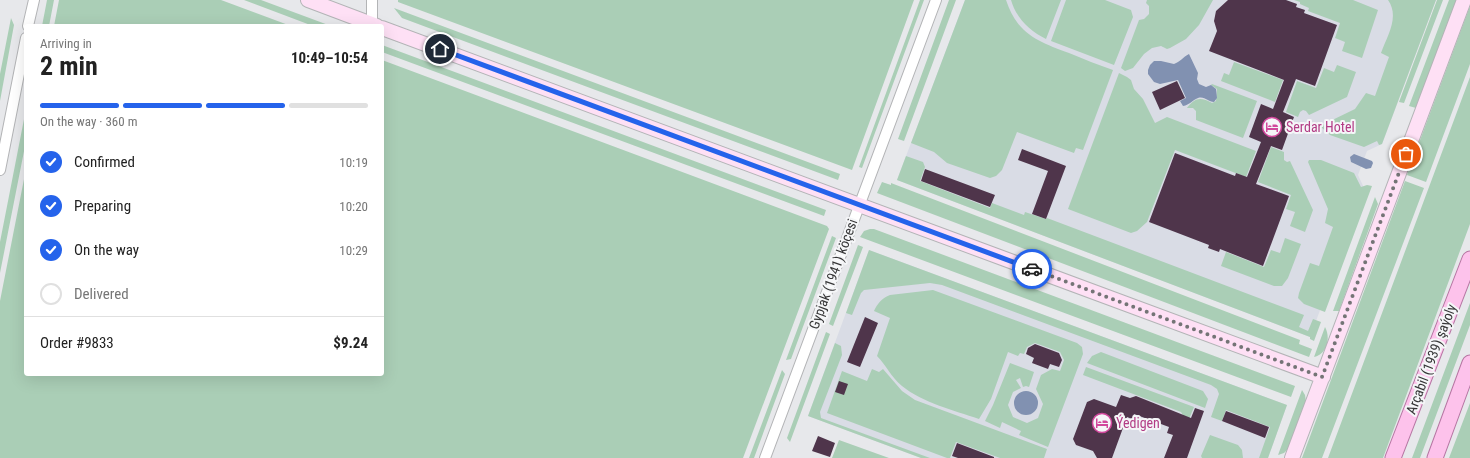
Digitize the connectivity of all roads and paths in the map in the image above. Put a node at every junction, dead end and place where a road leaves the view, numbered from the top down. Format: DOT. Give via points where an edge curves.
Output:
graph roads {
  1 [pos="34,0"];
  2 [pos="308,0"];
  3 [pos="372,0"];
  4 [pos="936,0"];
  5 [pos="1464,0"];
  6 [pos="28,24"];
  7 [pos="372,24"];
  8 [pos="377,24"];
  9 [pos="384,29"];
  10 [pos="24,48"];
  11 [pos="0,170"];
  12 [pos="859,205"];
  13 [pos="1470,259"];
  14 [pos="1470,363"];
  15 [pos="1322,377"];
  16 [pos="765,458"];
  17 [pos="1292,458"];
  18 [pos="1393,458"];
  19 [pos="1434,458"];
  1 -- 6 [label="street"];
  2 -- 7 [label="street"];
  3 -- 8 [label="street"];
  4 -- 12 [label="street, Gypjak (1941) köçesi"];
  5 -- 15 [label="street"];
  9 -- 12 [label="street"];
  10 -- 11 [label="street"];
  12 -- 15 [label="street"];
  12 -- 16 [label="street, Gypjak (1941) köçesi"];
  13 -- 18 [label="main road, Arçabil (1939) şaýoly"];
  14 -- 19 [label="main road"];
  15 -- 17 [label="street"];
}
